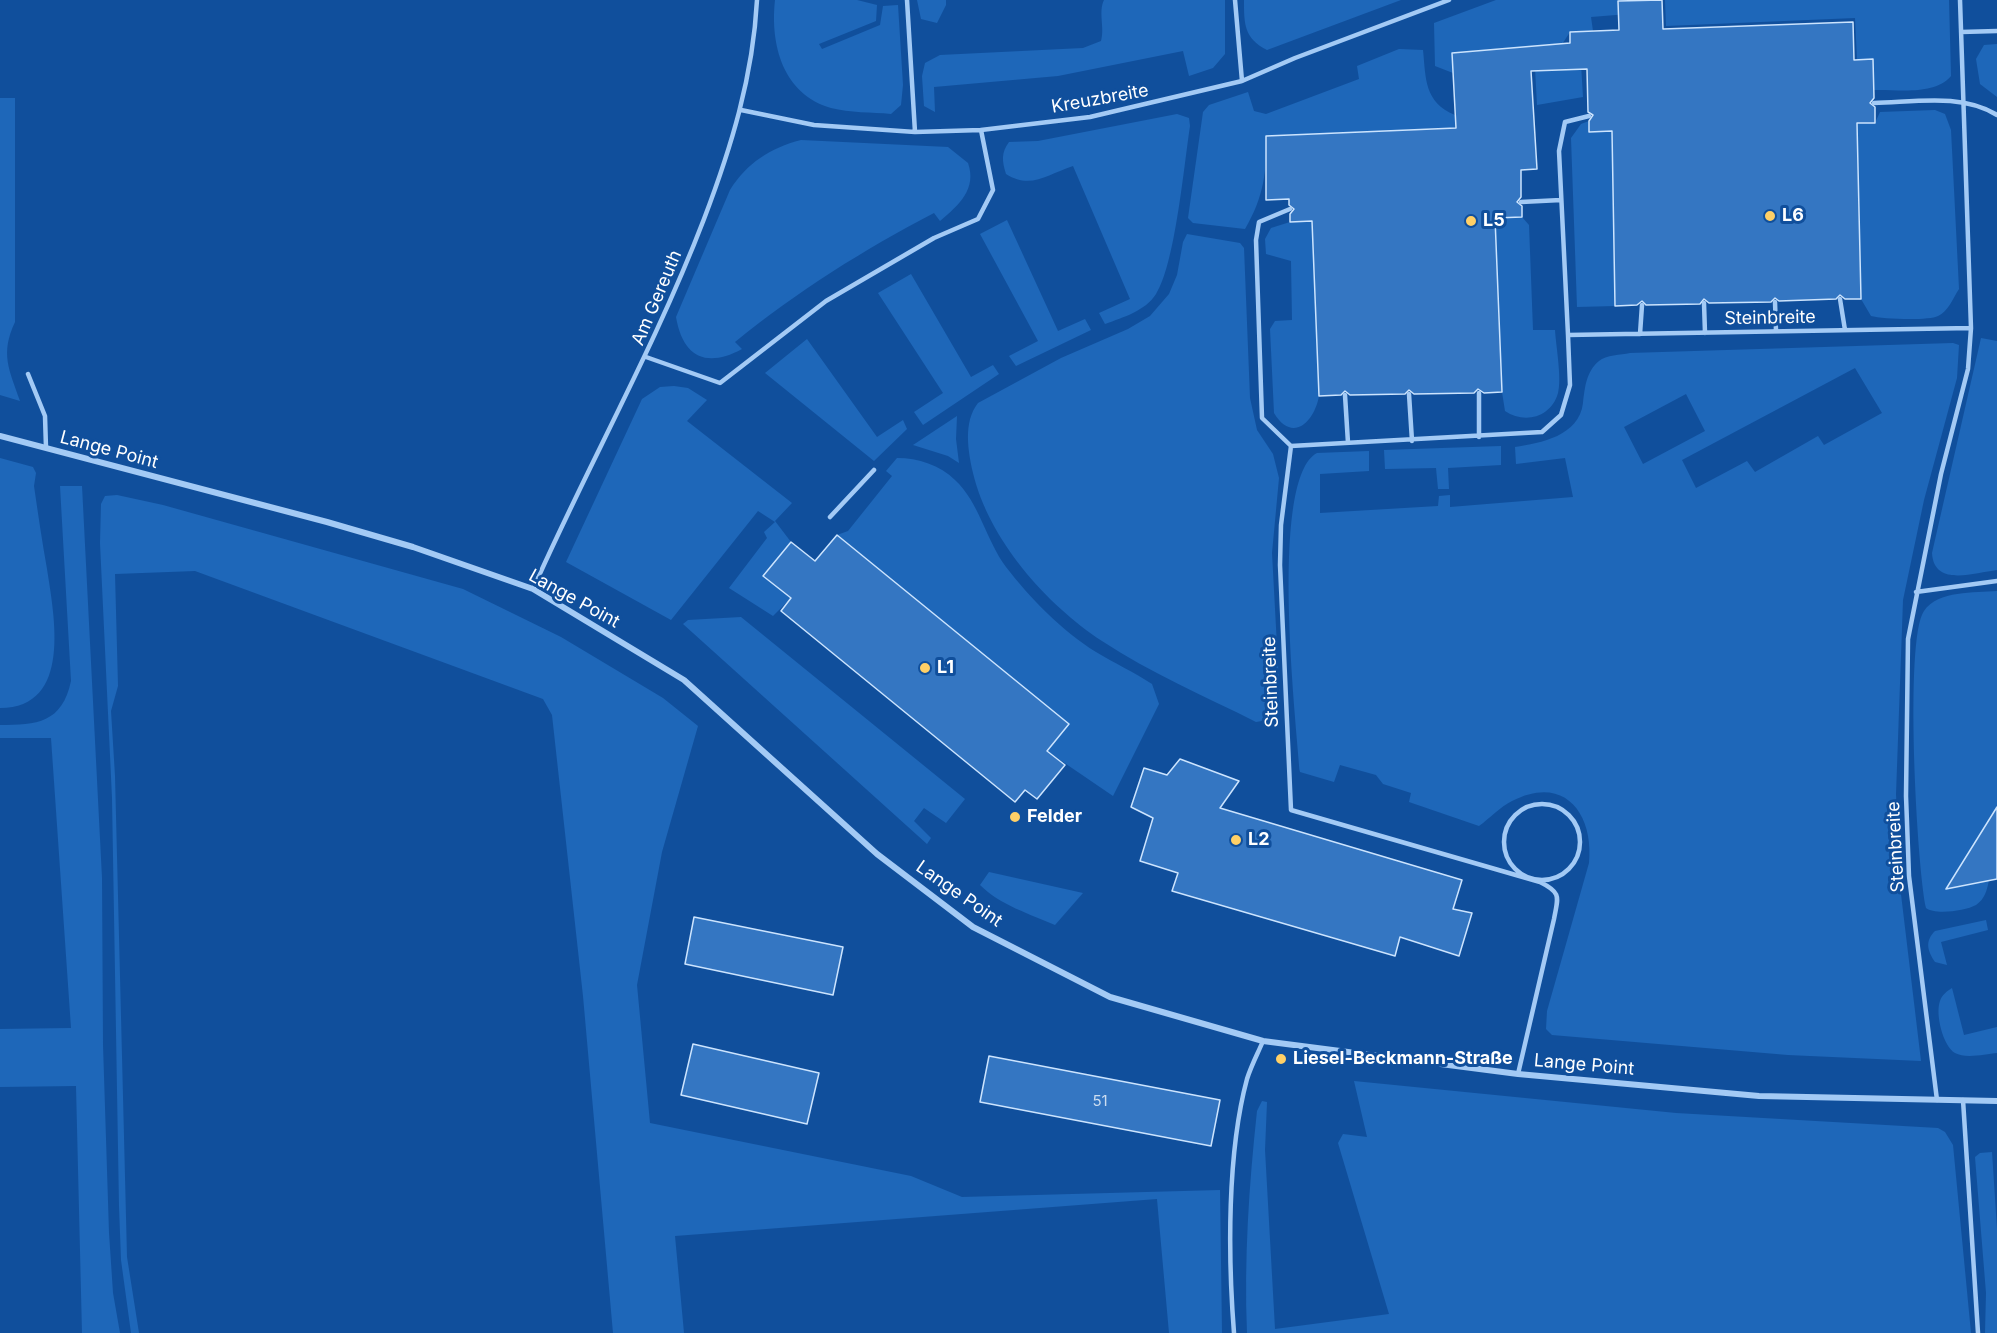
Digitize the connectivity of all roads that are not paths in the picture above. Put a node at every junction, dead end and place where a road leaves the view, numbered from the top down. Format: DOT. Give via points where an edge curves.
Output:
graph roads {
  1 [pos="757,0"];
  2 [pos="907,0"];
  3 [pos="1235,0"];
  4 [pos="1449,0"];
  5 [pos="1960,0"];
  6 [pos="1997,31"];
  7 [pos="1962,32"];
  8 [pos="1242,81"];
  9 [pos="1964,101"];
  10 [pos="1874,103"];
  11 [pos="741,110"];
  12 [pos="1997,115"];
  13 [pos="1588,116"];
  14 [pos="981,130"];
  15 [pos="915,132"];
  16 [pos="1561,200"];
  17 [pos="1521,202"];
  18 [pos="1290,209"];
  19 [pos="1840,299"];
  20 [pos="1775,302"];
  21 [pos="1704,303"];
  22 [pos="1642,305"];
  23 [pos="1971,328"];
  24 [pos="1845,330"];
  25 [pos="1776,331"];
  26 [pos="1706,333"];
  27 [pos="1640,334"];
  28 [pos="1568,335"];
  29 [pos="646,357"];
  30 [pos="28,374"];
  31 [pos="1479,393"];
  32 [pos="1409,394"];
  33 [pos="1345,395"];
  34 [pos="0,436"];
  35 [pos="1479,437"];
  36 [pos="1412,441"];
  37 [pos="1348,444"];
  38 [pos="1291,446"];
  39 [pos="46,448"];
  40 [pos="874,470"];
  41 [pos="830,517"];
  42 [pos="1997,581"];
  43 [pos="533,589"];
  44 [pos="1916,592"];
  45 [pos="1529,878"];
  46 [pos="1263,1041"];
  47 [pos="1518,1074"];
  48 [pos="1937,1100"];
  49 [pos="1963,1100"];
  50 [pos="1997,1101"];
  51 [pos="1997,1106"];
  52 [pos="1234,1333"];
  53 [pos="1978,1333"];
  1 -- 11 [label="lane, Am Gereuth" via="755,39"];
  2 -- 15 [label="lane"];
  3 -- 8 [label="lane"];
  4 -- 8 [label="lane, Kreuzbreite"];
  5 -- 7 [label="lane, Steinbreite"];
  6 -- 7 [label="lane"];
  7 -- 9 [label="lane, Steinbreite"];
  8 -- 14 [label="lane, Kreuzbreite" via="1090,117"];
  9 -- 10 [label="lane"];
  9 -- 12 [label="lane"];
  9 -- 23 [label="lane, Steinbreite"];
  11 -- 15 [label="lane, Kreuzbreite" via="814,125"];
  11 -- 29 [label="lane, Am Gereuth" via="683,274"];
  13 -- 16 [label="lane" via="1565,122 1559,151"];
  14 -- 15 [label="lane, Kreuzbreite"];
  14 -- 29 [label="lane" via="993,190 978,219 934,238 826,301 720,382"];
  16 -- 17 [label="lane"];
  16 -- 28 [label="lane"];
  18 -- 38 [label="lane" via="1259,222 1256,240 1262,418"];
  19 -- 24 [label="lane"];
  20 -- 25 [label="lane"];
  21 -- 26 [label="lane"];
  22 -- 27 [label="lane"];
  23 -- 24 [label="lane, Steinbreite"];
  23 -- 44 [label="lane, Steinbreite" via="1968,369"];
  24 -- 25 [label="lane, Steinbreite"];
  25 -- 26 [label="lane, Steinbreite"];
  26 -- 27 [label="lane, Steinbreite"];
  27 -- 28 [label="lane, Steinbreite"];
  28 -- 35 [label="lane" via="1570,385 1561,415 1542,432"];
  29 -- 43 [label="lane, Am Gereuth"];
  30 -- 39 [label="lane" via="45,416"];
  31 -- 35 [label="lane"];
  32 -- 36 [label="lane"];
  33 -- 37 [label="lane"];
  34 -- 39 [label="street, Lange Point"];
  35 -- 36 [label="lane"];
  36 -- 37 [label="lane"];
  37 -- 38 [label="lane"];
  38 -- 45 [label="lane, Steinbreite" via="1280,566 1291,810"];
  39 -- 43 [label="street, Lange Point" via="413,547"];
  40 -- 41 [label="lane"];
  42 -- 44 [label="lane"];
  43 -- 46 [label="street, Lange Point" via="684,680 877,854 974,927 1110,997"];
  44 -- 48 [label="lane, Steinbreite" via="1908,639 1909,876"];
  45 -- 45 [label="lane" via="1517,872 1509,861 1504,849 1506,828 1523,808 1553,805 1574,821 1579,852 1564,874 1551,879"];
  45 -- 47 [label="lane, Steinbreite" via="1554,889 1558,898"];
  46 -- 47 [label="street, Lange Point"];
  46 -- 52 [label="lane" via="1248,1078 1234,1149"];
  47 -- 48 [label="street, Lange Point" via="1759,1096"];
  48 -- 49 [label="street, Lange Point"];
  49 -- 50 [label="street, Lange Point"];
  49 -- 53 [label="lane"];
  50 -- 51 [label="lane"];
}
